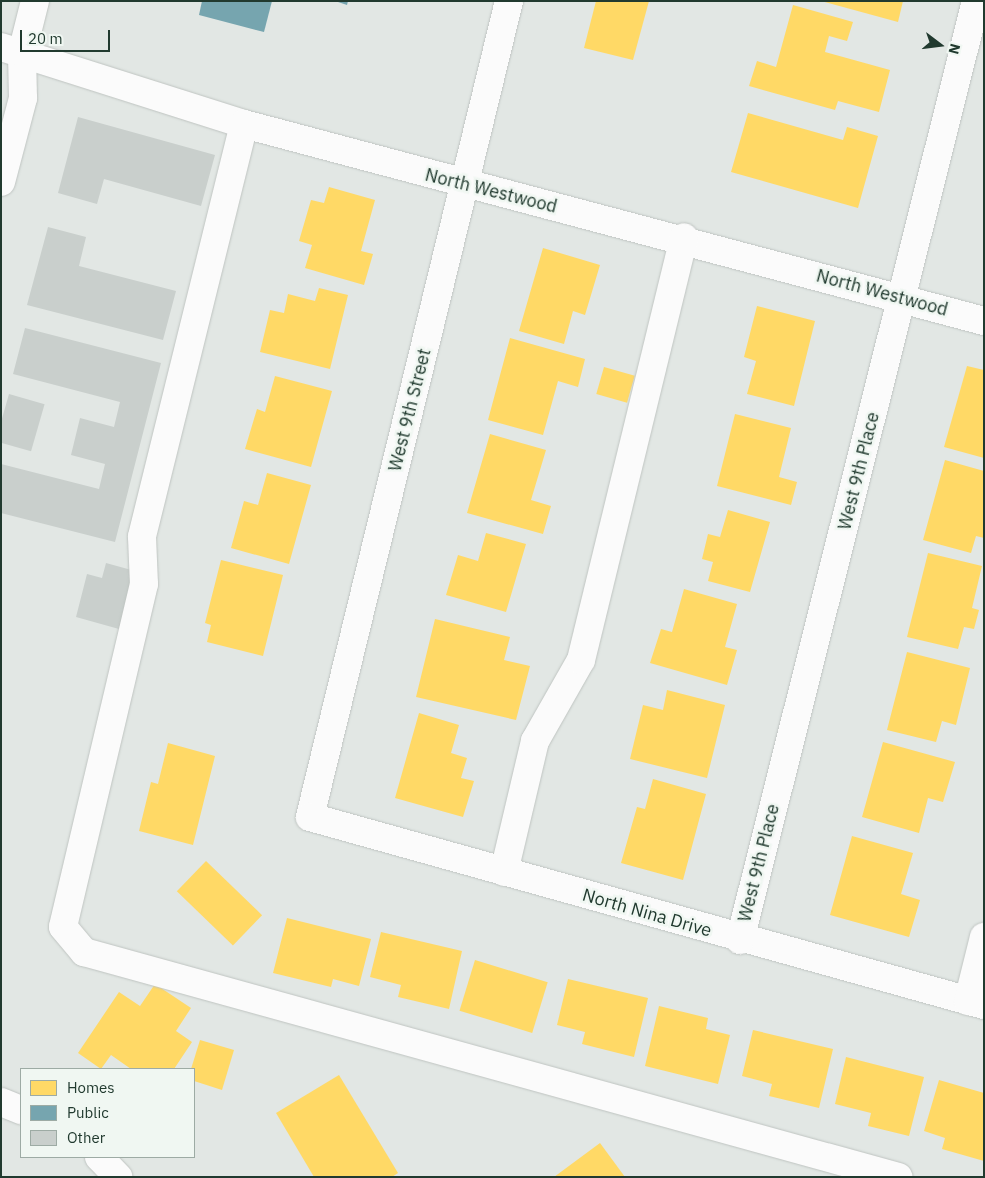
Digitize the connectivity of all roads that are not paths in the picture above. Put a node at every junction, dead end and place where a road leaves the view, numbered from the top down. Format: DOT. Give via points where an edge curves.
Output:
graph roads {
  1 [pos="36,1"];
  2 [pos="509,1"];
  3 [pos="976,1"];
  4 [pos="12,50"];
  5 [pos="244,124"];
  6 [pos="1,182"];
  7 [pos="465,185"];
  8 [pos="684,237"];
  9 [pos="903,299"];
  10 [pos="984,321"];
  11 [pos="310,818"];
  12 [pos="504,872"];
  13 [pos="984,937"];
  14 [pos="740,940"];
  15 [pos="976,1003"];
  16 [pos="1,1102"];
  17 [pos="20,1110"];
  18 [pos="99,1158"];
  19 [pos="118,1177"];
  20 [pos="898,1177"];
  1 -- 4 [label="street"];
  2 -- 7 [label="street, West 9th Street"];
  3 -- 9 [label="street, West 9th Place"];
  4 -- 5 [label="street, North Westwood"];
  4 -- 6 [label="street" via="23,98"];
  5 -- 7 [label="street, North Westwood"];
  5 -- 20 [label="street" via="142,537 144,584 63,927 84,952"];
  7 -- 8 [label="street, North Westwood"];
  7 -- 11 [label="street, West 9th Street"];
  8 -- 9 [label="street, North Westwood"];
  8 -- 12 [label="street" via="581,660 535,741"];
  9 -- 10 [label="street, North Westwood"];
  9 -- 14 [label="street, West 9th Place"];
  11 -- 12 [label="street, North Nina Drive"];
  12 -- 14 [label="street, North Nina Drive"];
  13 -- 15 [label="street"];
  14 -- 15 [label="street, North Nina Drive"];
  16 -- 17 [label="street"];
  18 -- 19 [label="street"];
}
